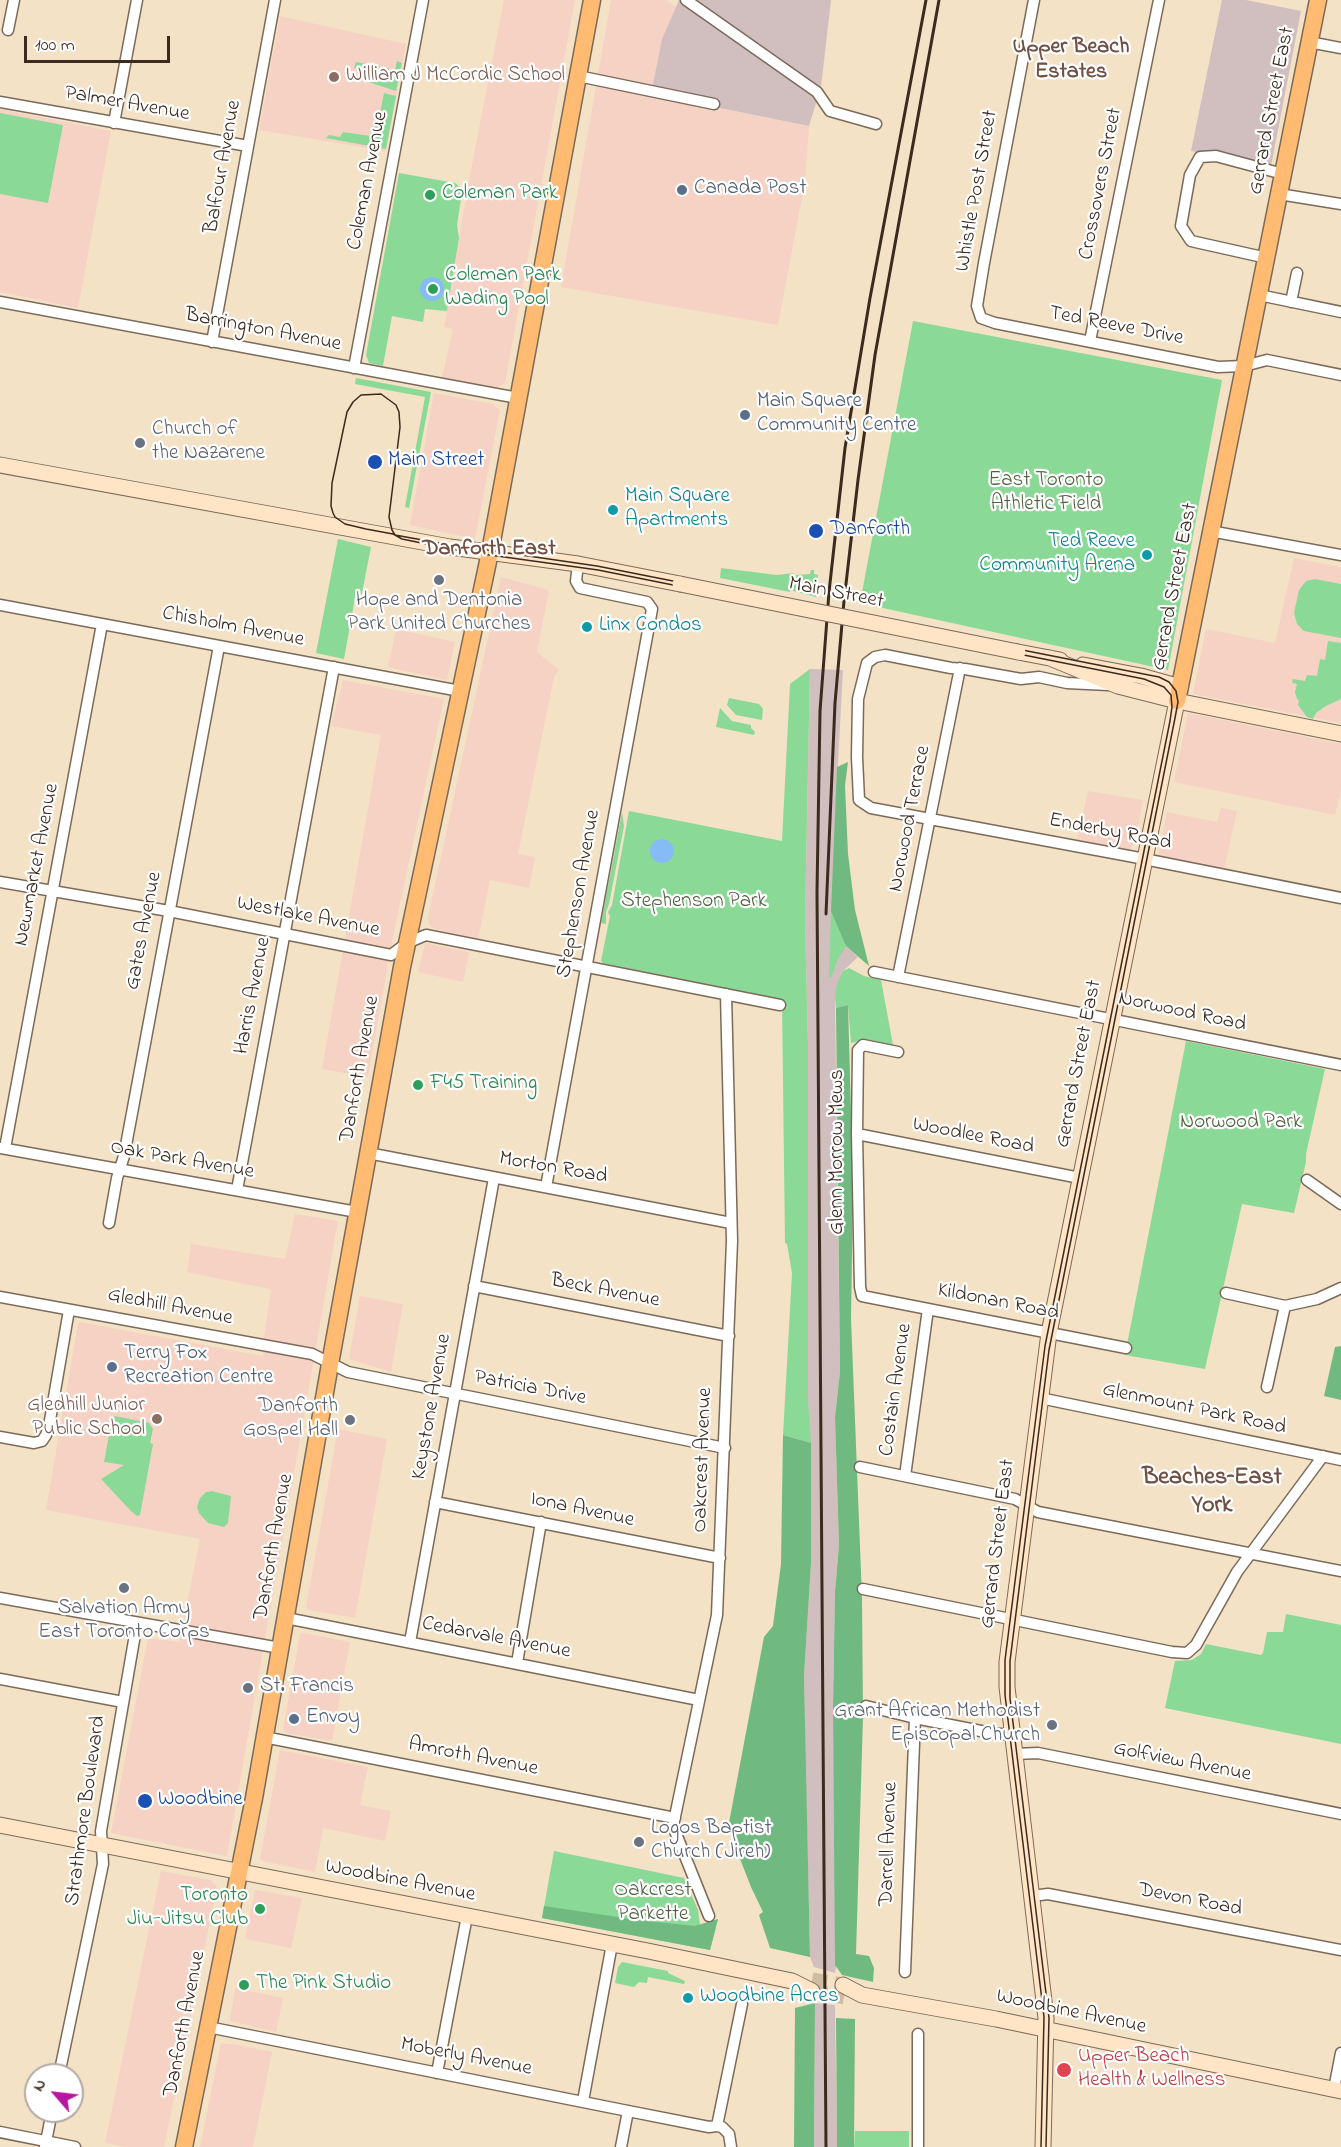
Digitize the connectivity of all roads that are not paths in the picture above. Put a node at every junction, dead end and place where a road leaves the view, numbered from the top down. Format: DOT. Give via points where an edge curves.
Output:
graph roads {
  1 [pos="14,0"];
  2 [pos="137,0"];
  3 [pos="274,0"];
  4 [pos="423,0"];
  5 [pos="592,0"];
  6 [pos="686,0"];
  7 [pos="1034,0"];
  8 [pos="1159,0"];
  9 [pos="1318,0"];
  10 [pos="8,30"];
  11 [pos="1309,42"];
  12 [pos="1341,48"];
  13 [pos="578,76"];
  14 [pos="0,102"];
  15 [pos="714,104"];
  16 [pos="114,123"];
  17 [pos="876,124"];
  18 [pos="248,146"];
  19 [pos="1283,174"];
  20 [pos="1279,194"];
  21 [pos="1341,204"];
  22 [pos="1267,258"];
  23 [pos="1297,273"];
  24 [pos="1259,295"];
  25 [pos="0,302"];
  26 [pos="1291,302"];
  27 [pos="1341,312"];
  28 [pos="981,318"];
  29 [pos="1090,341"];
  30 [pos="212,342"];
  31 [pos="1244,366"];
  32 [pos="354,369"];
  33 [pos="1341,375"];
  34 [pos="518,398"];
  35 [pos="0,465"];
  36 [pos="1210,531"];
  37 [pos="490,552"];
  38 [pos="1341,555"];
  39 [pos="578,564"];
  40 [pos="0,604"];
  41 [pos="102,624"];
  42 [pos="219,645"];
  43 [pos="1050,658"];
  44 [pos="334,667"];
  45 [pos="960,668"];
  46 [pos="1118,686"];
  47 [pos="460,691"];
  48 [pos="1178,694"];
  49 [pos="1341,734"];
  50 [pos="871,808"];
  51 [pos="930,820"];
  52 [pos="1144,859"];
  53 [pos="0,882"];
  54 [pos="53,892"];
  55 [pos="1341,898"];
  56 [pos="169,911"];
  57 [pos="285,933"];
  58 [pos="407,943"];
  59 [pos="586,967"];
  60 [pos="874,972"];
  61 [pos="898,977"];
  62 [pos="726,994"];
  63 [pos="780,1005"];
  64 [pos="1113,1019"];
  65 [pos="898,1052"];
  66 [pos="1341,1065"];
  67 [pos="857,1134"];
  68 [pos="2,1148"];
  69 [pos="368,1153"];
  70 [pos="119,1170"];
  71 [pos="494,1178"];
  72 [pos="1080,1178"];
  73 [pos="1307,1180"];
  74 [pos="546,1187"];
  75 [pos="237,1190"];
  76 [pos="1341,1204"];
  77 [pos="357,1212"];
  78 [pos="108,1223"];
  79 [pos="731,1223"];
  80 [pos="474,1286"];
  81 [pos="1341,1288"];
  82 [pos="1226,1293"];
  83 [pos="862,1296"];
  84 [pos="0,1297"];
  85 [pos="1285,1306"];
  86 [pos="928,1309"];
  87 [pos="69,1310"];
  88 [pos="1049,1334"];
  89 [pos="729,1336"];
  90 [pos="1126,1348"];
  91 [pos="330,1364"];
  92 [pos="1267,1387"];
  93 [pos="455,1394"];
  94 [pos="1040,1398"];
  95 [pos="0,1437"];
  96 [pos="725,1448"];
  97 [pos="1323,1456"];
  98 [pos="1341,1460"];
  99 [pos="860,1467"];
  100 [pos="905,1476"];
  101 [pos="435,1502"];
  102 [pos="1027,1505"];
  103 [pos="541,1522"];
  104 [pos="1252,1553"];
  105 [pos="720,1558"];
  106 [pos="1341,1571"];
  107 [pos="863,1589"];
  108 [pos="0,1598"];
  109 [pos="286,1618"];
  110 [pos="1012,1619"];
  111 [pos="138,1623"];
  112 [pos="410,1642"];
  113 [pos="280,1648"];
  114 [pos="517,1663"];
  115 [pos="0,1679"];
  116 [pos="699,1700"];
  117 [pos="123,1702"];
  118 [pos="866,1706"];
  119 [pos="915,1718"];
  120 [pos="1012,1734"];
  121 [pos="264,1737"];
  122 [pos="1015,1754"];
  123 [pos="1341,1814"];
  124 [pos="675,1818"];
  125 [pos="0,1825"];
  126 [pos="101,1844"];
  127 [pos="238,1871"];
  128 [pos="1032,1896"];
  129 [pos="467,1916"];
  130 [pos="709,1916"];
  131 [pos="612,1944"];
  132 [pos="1341,1950"];
  133 [pos="905,1972"];
  134 [pos="812,1985"];
  135 [pos="843,1991"];
  136 [pos="742,2004"];
  137 [pos="208,2027"];
  138 [pos="1047,2030"];
  139 [pos="918,2034"];
  140 [pos="1341,2053"];
  141 [pos="61,2063"];
  142 [pos="437,2073"];
  143 [pos="1337,2090"];
  144 [pos="583,2101"];
  145 [pos="628,2111"];
  146 [pos="49,2123"];
  147 [pos="717,2126"];
  148 [pos="0,2132"];
  149 [pos="45,2144"];
  150 [pos="75,2147"];
  151 [pos="184,2147"];
  152 [pos="621,2147"];
  153 [pos="730,2147"];
  154 [pos="918,2147"];
  155 [pos="1043,2147"];
  1 -- 10 [label="street"];
  2 -- 16 [label="street"];
  3 -- 18 [label="street, Balfour Avenue"];
  4 -- 32 [label="street, Coleman Avenue"];
  5 -- 13 [label="main road, Danforth Avenue"];
  6 -- 17 [label="street" via="817,92 830,111"];
  7 -- 28 [label="street, Whistle Post Street" via="977,306"];
  8 -- 29 [label="street, Crossovers Street"];
  9 -- 11 [label="main road, Gerrard Street East"];
  11 -- 12 [label="street"];
  11 -- 19 [label="main road, Gerrard Street East"];
  13 -- 15 [label="street"];
  13 -- 34 [label="main road, Danforth Avenue"];
  14 -- 16 [label="street, Palmer Avenue"];
  16 -- 18 [label="street, Palmer Avenue"];
  18 -- 30 [label="street, Balfour Avenue"];
  19 -- 20 [label="main road, Gerrard Street East"];
  19 -- 22 [label="street" via="1216,156 1200,157 1190,175 1181,226 1191,241"];
  20 -- 21 [label="street"];
  20 -- 22 [label="main road, Gerrard Street East"];
  22 -- 24 [label="main road, Gerrard Street East"];
  23 -- 26 [label="street"];
  24 -- 26 [label="street"];
  24 -- 31 [label="main road, Gerrard Street East"];
  25 -- 30 [label="street, Barrington Avenue"];
  26 -- 27 [label="street"];
  28 -- 29 [label="street, Ted Reeve Drive"];
  29 -- 31 [label="street, Ted Reeve Drive" via="1218,367"];
  30 -- 32 [label="street, Barrington Avenue"];
  31 -- 33 [label="street, Ted Reeve Drive" via="1267,360"];
  31 -- 36 [label="main road, Gerrard Street East"];
  32 -- 34 [label="street, Barrington Avenue"];
  34 -- 37 [label="main road, Danforth Avenue"];
  35 -- 37 [label="main road, Main Street"];
  36 -- 38 [label="street"];
  36 -- 48 [label="main road, Gerrard Street East"];
  37 -- 39 [label="main road, Main Street"];
  37 -- 47 [label="main road, Danforth Avenue"];
  39 -- 43 [label="main road, Main Street, bridge"];
  39 -- 59 [label="street, Stephenson Avenue" via="576,581 580,588 640,600 652,607"];
  40 -- 41 [label="street, Chisholm Avenue"];
  41 -- 42 [label="street, Chisholm Avenue"];
  41 -- 54 [label="street, Newmarket Avenue"];
  42 -- 44 [label="street, Chisholm Avenue"];
  42 -- 56 [label="street, Gates Avenue"];
  43 -- 46 [label="main road, Main Street"];
  43 -- 48 [label="main road, Main Street" via="1141,676"];
  44 -- 47 [label="street, Chisholm Avenue"];
  44 -- 57 [label="street, Harris Avenue"];
  45 -- 46 [label="street, Main Street" via="1021,679 1039,677"];
  45 -- 50 [label="street, Main Street" via="885,655 867,663 858,699 857,794"];
  45 -- 51 [label="street, Norwood Terrace"];
  46 -- 48 [label="main road, Main Street"];
  47 -- 58 [label="main road, Danforth Avenue"];
  48 -- 49 [label="main road, Main Street"];
  48 -- 52 [label="main road, Gerrard Street East"];
  50 -- 51 [label="street, Enderby Road"];
  51 -- 52 [label="street, Enderby Road"];
  51 -- 61 [label="street, Norwood Terrace"];
  52 -- 55 [label="street, Enderby Road"];
  52 -- 64 [label="main road, Gerrard Street East"];
  53 -- 54 [label="street, Westlake Avenue"];
  54 -- 56 [label="street, Westlake Avenue"];
  54 -- 68 [label="street, Newmarket Avenue"];
  56 -- 57 [label="street, Westlake Avenue"];
  56 -- 70 [label="street, Gates Avenue"];
  57 -- 58 [label="street, Westlake Avenue" via="391,955"];
  57 -- 75 [label="street, Harris Avenue"];
  58 -- 59 [label="street, Westlake Avenue" via="426,935"];
  58 -- 69 [label="main road, Danforth Avenue"];
  59 -- 62 [label="street, Westlake Avenue"];
  59 -- 74 [label="street, Stephenson Avenue"];
  60 -- 61 [label="street, Norwood Road"];
  61 -- 64 [label="street, Norwood Road"];
  62 -- 63 [label="street, Westlake Avenue"];
  62 -- 79 [label="street, Oakcrest Avenue"];
  64 -- 66 [label="street, Norwood Road"];
  64 -- 72 [label="main road, Gerrard Street East"];
  65 -- 67 [label="street, Glenn Morrow Mews" via="863,1045 858,1050"];
  67 -- 72 [label="street, Woodlee Road"];
  67 -- 83 [label="street, Glenn Morrow Mews"];
  68 -- 70 [label="street, Oak Park Avenue"];
  69 -- 71 [label="street, Morton Road"];
  69 -- 77 [label="main road, Danforth Avenue"];
  70 -- 75 [label="street, Oak Park Avenue"];
  70 -- 78 [label="street, Gates Avenue"];
  71 -- 74 [label="street, Morton Road"];
  71 -- 80 [label="street, Keystone Avenue"];
  72 -- 88 [label="main road, Gerrard Street East"];
  73 -- 76 [label="street"];
  74 -- 79 [label="street, Morton Road"];
  75 -- 77 [label="street, Oak Park Avenue"];
  77 -- 91 [label="main road, Danforth Avenue"];
  79 -- 89 [label="street, Oakcrest Avenue"];
  80 -- 89 [label="street, Beck Avenue"];
  80 -- 93 [label="street, Keystone Avenue"];
  81 -- 85 [label="street" via="1317,1299"];
  82 -- 85 [label="street"];
  83 -- 86 [label="street, Kildonan Road"];
  84 -- 87 [label="street, Gledhill Avenue"];
  85 -- 92 [label="street"];
  86 -- 88 [label="street, Kildonan Road"];
  86 -- 100 [label="street, Costain Avenue"];
  87 -- 91 [label="street, Gledhill Avenue" via="312,1354"];
  87 -- 95 [label="street" via="46,1436 34,1443"];
  88 -- 90 [label="street, Kildonan Road"];
  88 -- 94 [label="main road, Gerrard Street East"];
  89 -- 96 [label="street, Oakcrest Avenue"];
  91 -- 93 [label="street, Patricia Drive" via="348,1372"];
  91 -- 109 [label="main road, Danforth Avenue"];
  93 -- 96 [label="street, Patricia Drive"];
  93 -- 101 [label="street, Keystone Avenue"];
  94 -- 97 [label="street, Glenmount Park Road"];
  94 -- 102 [label="main road, Gerrard Street East"];
  96 -- 105 [label="street, Oakcrest Avenue"];
  97 -- 98 [label="street, Glenmount Park Road"];
  97 -- 104 [label="street"];
  99 -- 100 [label="street"];
  100 -- 102 [label="street" via="1015,1499"];
  101 -- 103 [label="street, Iona Avenue"];
  101 -- 112 [label="street, Keystone Avenue"];
  102 -- 104 [label="street" via="1038,1512"];
  102 -- 110 [label="main road, Gerrard Street East"];
  103 -- 105 [label="street, Iona Avenue"];
  103 -- 114 [label="street"];
  104 -- 106 [label="street"];
  104 -- 110 [label="street" via="1237,1572 1196,1646 1186,1653"];
  105 -- 116 [label="street, Oakcrest Avenue" via="717,1614"];
  107 -- 110 [label="street"];
  108 -- 111 [label="street"];
  109 -- 112 [label="street, Cedarvale Avenue"];
  109 -- 113 [label="main road, Danforth Avenue"];
  110 -- 120 [label="main road, Gerrard Street East" via="1006,1674"];
  111 -- 113 [label="street"];
  111 -- 117 [label="street, Strathmore Boulevard"];
  112 -- 114 [label="street, Cedarvale Avenue"];
  113 -- 121 [label="main road, Danforth Avenue"];
  114 -- 116 [label="street, Cedarvale Avenue"];
  115 -- 117 [label="street"];
  116 -- 124 [label="street, Oakcrest Avenue"];
  117 -- 126 [label="street, Strathmore Boulevard"];
  118 -- 119 [label="street"];
  119 -- 120 [label="street"];
  119 -- 133 [label="street, Darrell Avenue"];
  120 -- 122 [label="main road, Gerrard Street East"];
  121 -- 124 [label="street, Amroth Avenue"];
  121 -- 127 [label="main road, Danforth Avenue"];
  122 -- 123 [label="street, Golfview Avenue" via="1038,1753"];
  122 -- 128 [label="main road, Gerrard Street East"];
  124 -- 130 [label="street, Oakcrest Avenue" via="673,1826"];
  125 -- 126 [label="main road, Woodbine Avenue"];
  126 -- 127 [label="main road, Woodbine Avenue"];
  126 -- 141 [label="street, Strathmore Boulevard" via="103,1863"];
  127 -- 129 [label="main road, Woodbine Avenue"];
  127 -- 137 [label="main road, Danforth Avenue"];
  128 -- 132 [label="street, Devon Road" via="1048,1894"];
  128 -- 138 [label="main road, Gerrard Street East"];
  129 -- 131 [label="main road, Woodbine Avenue"];
  129 -- 142 [label="street"];
  131 -- 134 [label="main road, Woodbine Avenue"];
  131 -- 144 [label="street"];
  135 -- 138 [label="main road, Woodbine Avenue"];
  136 -- 147 [label="street"];
  137 -- 142 [label="street, Moberly Avenue"];
  137 -- 151 [label="main road, Danforth Avenue"];
  138 -- 143 [label="main road, Woodbine Avenue"];
  138 -- 155 [label="main road, Gerrard Street East"];
  139 -- 154 [label="street"];
  140 -- 143 [label="street"];
  142 -- 144 [label="street, Moberly Avenue"];
  144 -- 145 [label="street, Moberly Avenue"];
  145 -- 147 [label="street, Moberly Avenue"];
  145 -- 152 [label="street"];
  146 -- 149 [label="street"];
  147 -- 153 [label="street" via="729,2134"];
  148 -- 149 [label="street"];
  149 -- 150 [label="street"];
}
